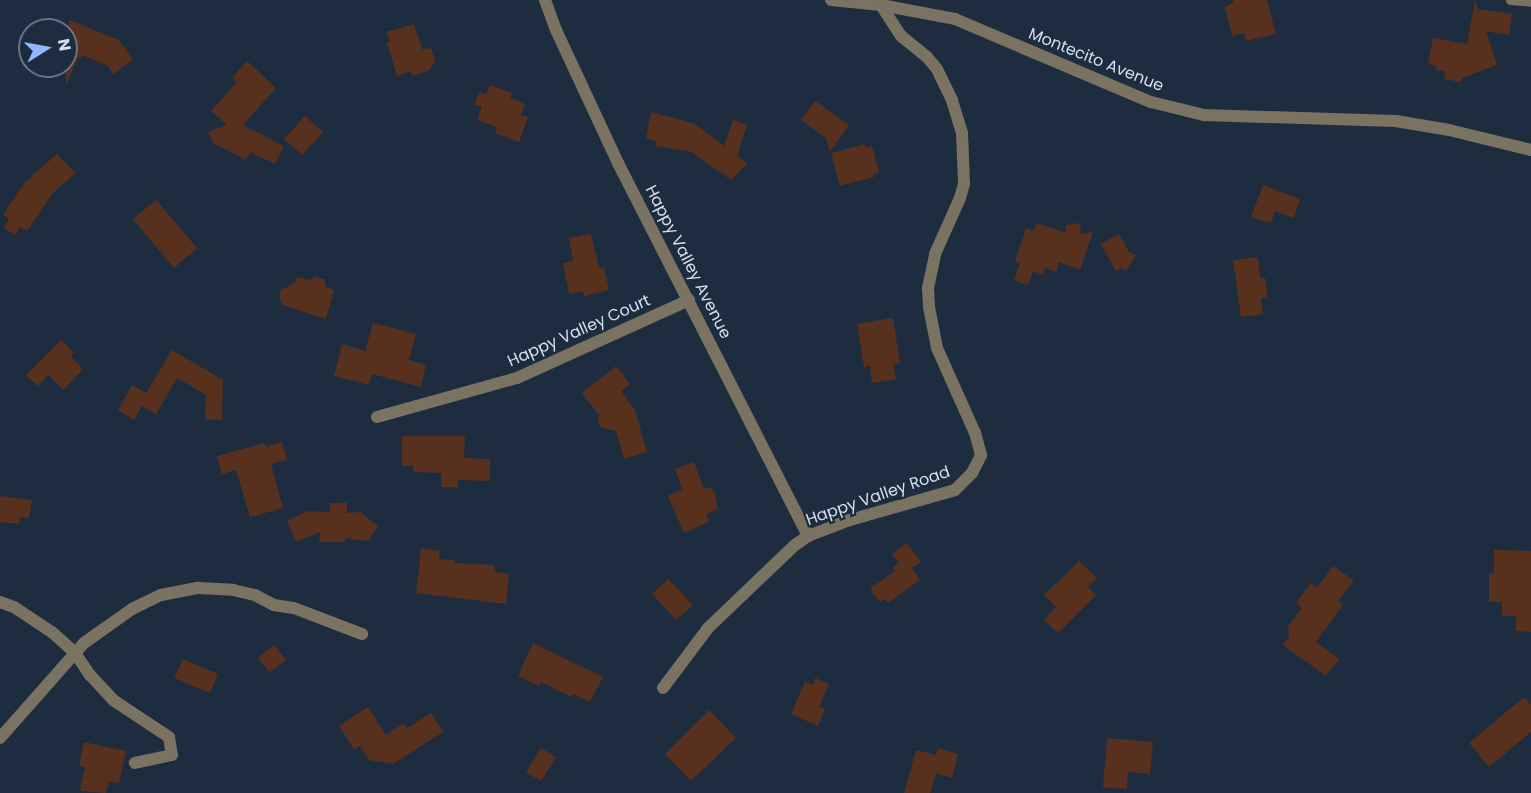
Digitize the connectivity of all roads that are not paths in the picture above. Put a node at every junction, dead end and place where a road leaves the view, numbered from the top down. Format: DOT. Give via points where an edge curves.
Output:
graph roads {
  1 [pos="546,0"];
  2 [pos="831,0"];
  3 [pos="1510,0"];
  4 [pos="1531,3"];
  5 [pos="881,5"];
  6 [pos="1531,150"];
  7 [pos="689,300"];
  8 [pos="377,417"];
  9 [pos="808,536"];
  10 [pos="0,602"];
  11 [pos="362,634"];
  12 [pos="75,653"];
  13 [pos="663,688"];
  14 [pos="0,738"];
  15 [pos="135,763"];
  1 -- 7 [label="street, Happy Valley Avenue" via="556,30 618,162"];
  2 -- 5 [label="street, Montecito Avenue"];
  3 -- 4 [label="lane"];
  5 -- 6 [label="street, Montecito Avenue" via="970,24 1125,92 1204,115 1396,121"];
  5 -- 9 [label="street, Happy Valley Road" via="901,36 937,69 962,133 964,184 934,254 929,307 940,358 975,433 981,455 972,473 955,490"];
  7 -- 8 [label="street, Happy Valley Court" via="517,378"];
  7 -- 9 [label="street, Happy Valley Avenue"];
  9 -- 13 [label="street, Happy Valley Road" via="714,622"];
  10 -- 12 [label="street" via="53,633"];
  11 -- 12 [label="street" via="255,595 198,588 161,594 132,609"];
  12 -- 14 [label="street"];
  12 -- 15 [label="street" via="113,700 168,737 172,755"];
}
